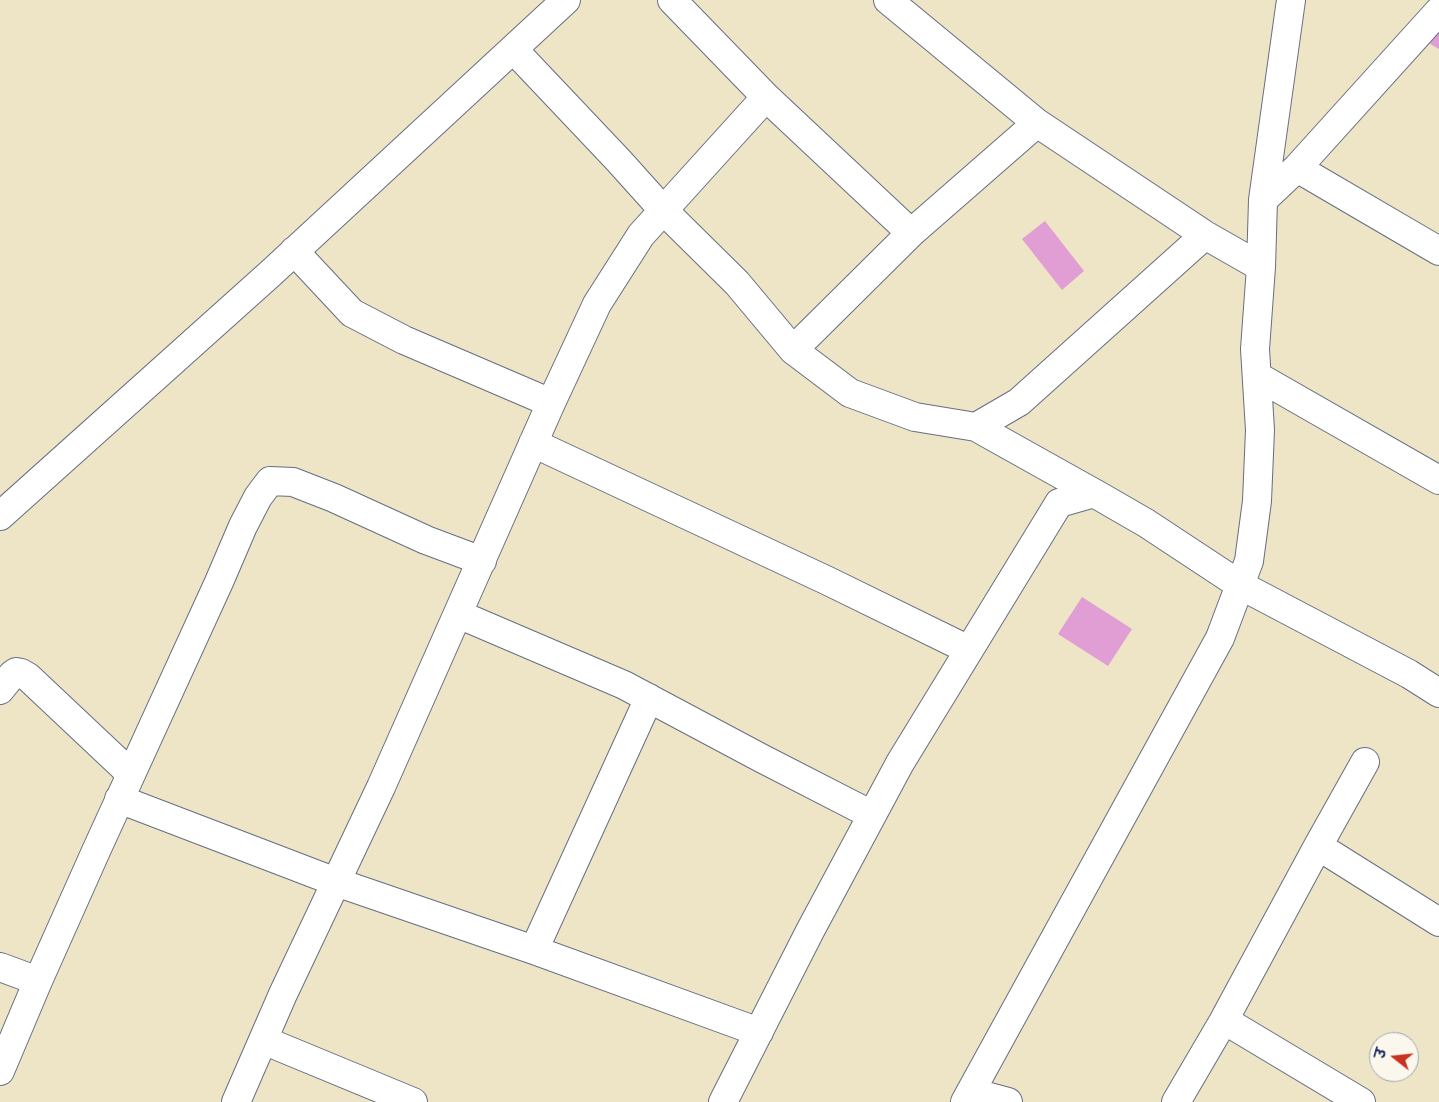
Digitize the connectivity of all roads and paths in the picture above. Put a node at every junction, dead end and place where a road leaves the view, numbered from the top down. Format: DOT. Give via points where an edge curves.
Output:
graph roads {
  1 [pos="566,0"];
  2 [pos="672,0"];
  3 [pos="888,0"];
  4 [pos="1291,0"];
  5 [pos="1439,11"];
  6 [pos="513,49"];
  7 [pos="766,97"];
  8 [pos="1037,123"];
  9 [pos="1297,168"];
  10 [pos="1263,200"];
  11 [pos="663,210"];
  12 [pos="912,233"];
  13 [pos="1205,235"];
  14 [pos="294,251"];
  15 [pos="1439,251"];
  16 [pos="1261,267"];
  17 [pos="793,350"];
  18 [pos="1257,376"];
  19 [pos="551,402"];
  20 [pos="976,427"];
  21 [pos="533,443"];
  22 [pos="1439,480"];
  23 [pos="1094,493"];
  24 [pos="0,516"];
  25 [pos="482,561"];
  26 [pos="1240,585"];
  27 [pos="458,614"];
  28 [pos="969,650"];
  29 [pos="0,690"];
  30 [pos="1439,693"];
  31 [pos="649,698"];
  32 [pos="1366,762"];
  33 [pos="131,774"];
  34 [pos="119,799"];
  35 [pos="872,815"];
  36 [pos="1318,846"];
  37 [pos="336,882"];
  38 [pos="1439,922"];
  39 [pos="534,950"];
  40 [pos="0,966"];
  41 [pos="38,981"];
  42 [pos="1224,1020"];
  43 [pos="759,1032"];
  44 [pos="263,1040"];
  45 [pos="0,1071"];
  46 [pos="968,1097"];
  47 [pos="236,1102"];
  48 [pos="414,1102"];
  49 [pos="723,1102"];
  50 [pos="1008,1102"];
  51 [pos="1176,1102"];
  52 [pos="1361,1102"];
  1 -- 6 [label="street"];
  2 -- 7 [label="street"];
  3 -- 8 [label="street"];
  4 -- 10 [label="street"];
  5 -- 9 [label="street"];
  6 -- 11 [label="street"];
  6 -- 14 [label="street"];
  7 -- 11 [label="street"];
  7 -- 12 [label="street"];
  8 -- 12 [label="street"];
  8 -- 13 [label="street"];
  9 -- 10 [label="street"];
  9 -- 15 [label="street"];
  10 -- 16 [label="street"];
  11 -- 17 [label="street" via="737,282"];
  11 -- 19 [label="street" via="640,235 597,304"];
  12 -- 17 [label="street"];
  13 -- 16 [label="street"];
  13 -- 20 [label="street" via="1019,402"];
  14 -- 19 [label="street" via="352,313 404,340"];
  14 -- 24 [label="street"];
  16 -- 18 [label="street" via="1255,349"];
  17 -- 20 [label="street" via="850,393 915,417"];
  18 -- 22 [label="street"];
  18 -- 26 [label="street" via="1260,430 1257,502 1249,560"];
  19 -- 21 [label="street"];
  20 -- 23 [label="street"];
  21 -- 25 [label="street"];
  21 -- 28 [label="street"];
  23 -- 26 [label="street"];
  23 -- 28 [label="street" via="1059,503"];
  25 -- 27 [label="street"];
  25 -- 33 [label="street" via="293,482 270,481 243,526"];
  26 -- 30 [label="street"];
  26 -- 46 [label="street" via="1220,638"];
  27 -- 31 [label="street"];
  27 -- 37 [label="street"];
  28 -- 35 [label="street" via="900,762"];
  29 -- 33 [label="street" via="16,672 28,677"];
  31 -- 35 [label="street"];
  31 -- 39 [label="street"];
  32 -- 36 [label="street"];
  33 -- 34 [label="street"];
  34 -- 37 [label="street"];
  34 -- 41 [label="street"];
  35 -- 43 [label="street"];
  36 -- 38 [label="street"];
  36 -- 42 [label="street"];
  37 -- 39 [label="street"];
  37 -- 44 [label="street"];
  39 -- 43 [label="street"];
  40 -- 41 [label="street"];
  41 -- 45 [label="street"];
  42 -- 51 [label="street"];
  42 -- 52 [label="street"];
  43 -- 49 [label="street"];
  44 -- 47 [label="street"];
  44 -- 48 [label="street"];
  46 -- 50 [label="street"];
}
